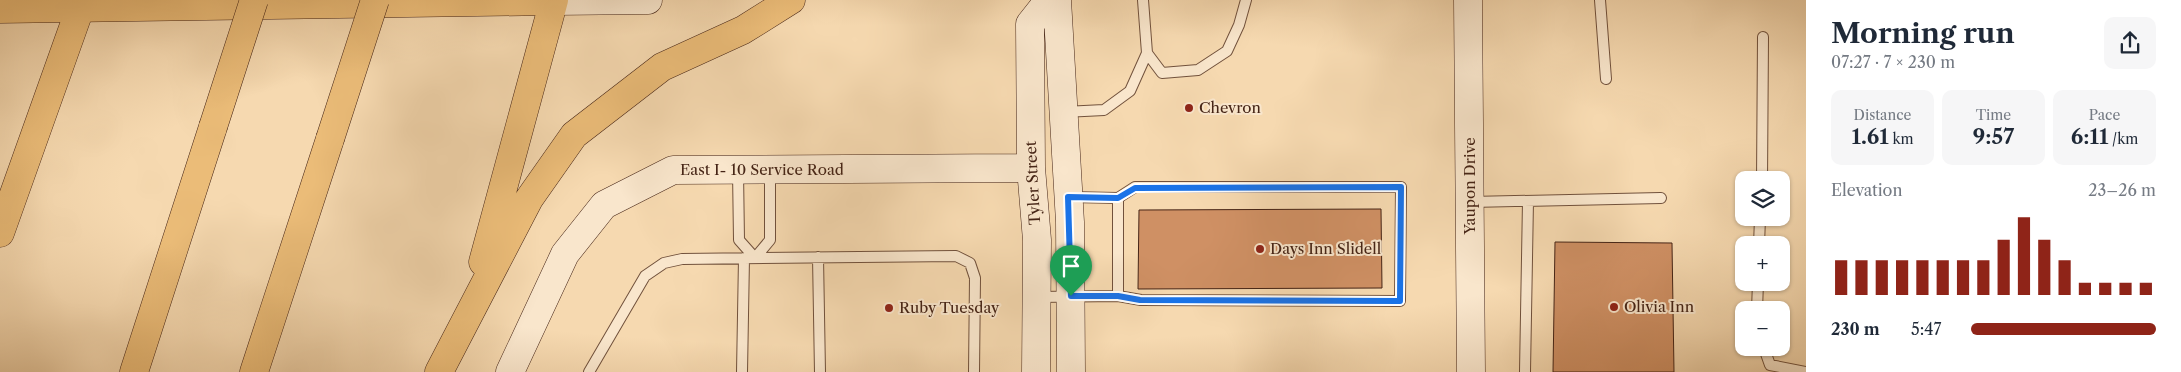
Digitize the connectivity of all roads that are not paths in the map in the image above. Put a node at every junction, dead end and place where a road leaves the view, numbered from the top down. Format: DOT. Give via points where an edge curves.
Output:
graph roads {
  1 [pos="254,0"];
  2 [pos="375,0"];
  3 [pos="553,0"];
  4 [pos="648,0"];
  5 [pos="791,0"];
  6 [pos="1049,0"];
  7 [pos="1057,0"];
  8 [pos="1143,0"];
  9 [pos="1246,0"];
  10 [pos="1468,0"];
  11 [pos="1600,0"];
  12 [pos="81,4"];
  13 [pos="0,9"];
  14 [pos="1763,37"];
  15 [pos="1147,53"];
  16 [pos="1606,79"];
  17 [pos="1063,112"];
  18 [pos="1031,168"];
  19 [pos="738,170"];
  20 [pos="770,170"];
  21 [pos="1762,171"];
  22 [pos="1068,197"];
  23 [pos="1118,198"];
  24 [pos="1661,198"];
  25 [pos="1528,201"];
  26 [pos="1470,202"];
  27 [pos="0,233"];
  28 [pos="818,257"];
  29 [pos="744,258"];
  30 [pos="755,258"];
  31 [pos="1071,296"];
  32 [pos="1118,296"];
  33 [pos="1036,297"];
  34 [pos="471,307"];
  35 [pos="1767,356"];
  36 [pos="134,372"];
  37 [pos="254,372"];
  38 [pos="439,372"];
  39 [pos="510,372"];
  40 [pos="589,372"];
  41 [pos="742,372"];
  42 [pos="820,372"];
  43 [pos="974,372"];
  44 [pos="1036,372"];
  45 [pos="1071,372"];
  46 [pos="1471,372"];
  47 [pos="1525,372"];
  48 [pos="1806,372"];
  1 -- 36 [label="main road, bridge"];
  2 -- 37 [label="main road, bridge"];
  3 -- 4 [label="street"];
  3 -- 12 [label="main road"];
  3 -- 34 [label="main road"];
  5 -- 34 [label="main road" via="743,30 662,67 574,135 529,199"];
  6 -- 18 [label="street, Tyler Street" via="1030,24"];
  7 -- 17 [label="street"];
  8 -- 15 [label="lane"];
  9 -- 15 [label="lane" via="1227,52 1198,70 1162,73"];
  10 -- 26 [label="street, Yaupon Drive"];
  11 -- 16 [label="lane"];
  12 -- 13 [label="main road"];
  12 -- 27 [label="main road"];
  14 -- 21 [label="lane"];
  15 -- 17 [label="lane" via="1130,91 1104,110"];
  17 -- 22 [label="street"];
  18 -- 20 [label="street, East I- 10 Service Road"];
  18 -- 33 [label="street, Tyler Street" via="1037,240"];
  19 -- 20 [label="street, East I- 10 Service Road"];
  19 -- 30 [label="lane" via="739,240"];
  19 -- 39 [label="street, East I- 10 Service Road" via="673,170 604,204 565,254"];
  20 -- 30 [label="lane" via="770,240"];
  22 -- 23 [label="lane"];
  22 -- 31 [label="street"];
  23 -- 32 [label="lane"];
  23 -- 32 [label="lane" via="1135,188 1401,187 1400,301 1140,300"];
  24 -- 25 [label="lane"];
  25 -- 26 [label="lane"];
  25 -- 47 [label="lane"];
  26 -- 46 [label="street, Yaupon Drive"];
  28 -- 30 [label="lane"];
  28 -- 42 [label="lane"];
  28 -- 43 [label="lane" via="956,256 970,262 975,278"];
  29 -- 30 [label="lane"];
  29 -- 40 [label="lane" via="664,262 645,276"];
  29 -- 41 [label="lane"];
  31 -- 32 [label="lane"];
  31 -- 33 [label="lane"];
  31 -- 45 [label="street"];
  33 -- 44 [label="street, Tyler Street"];
  34 -- 38 [label="main road"];
  35 -- 48 [label="lane" via="1770,365"];
}
